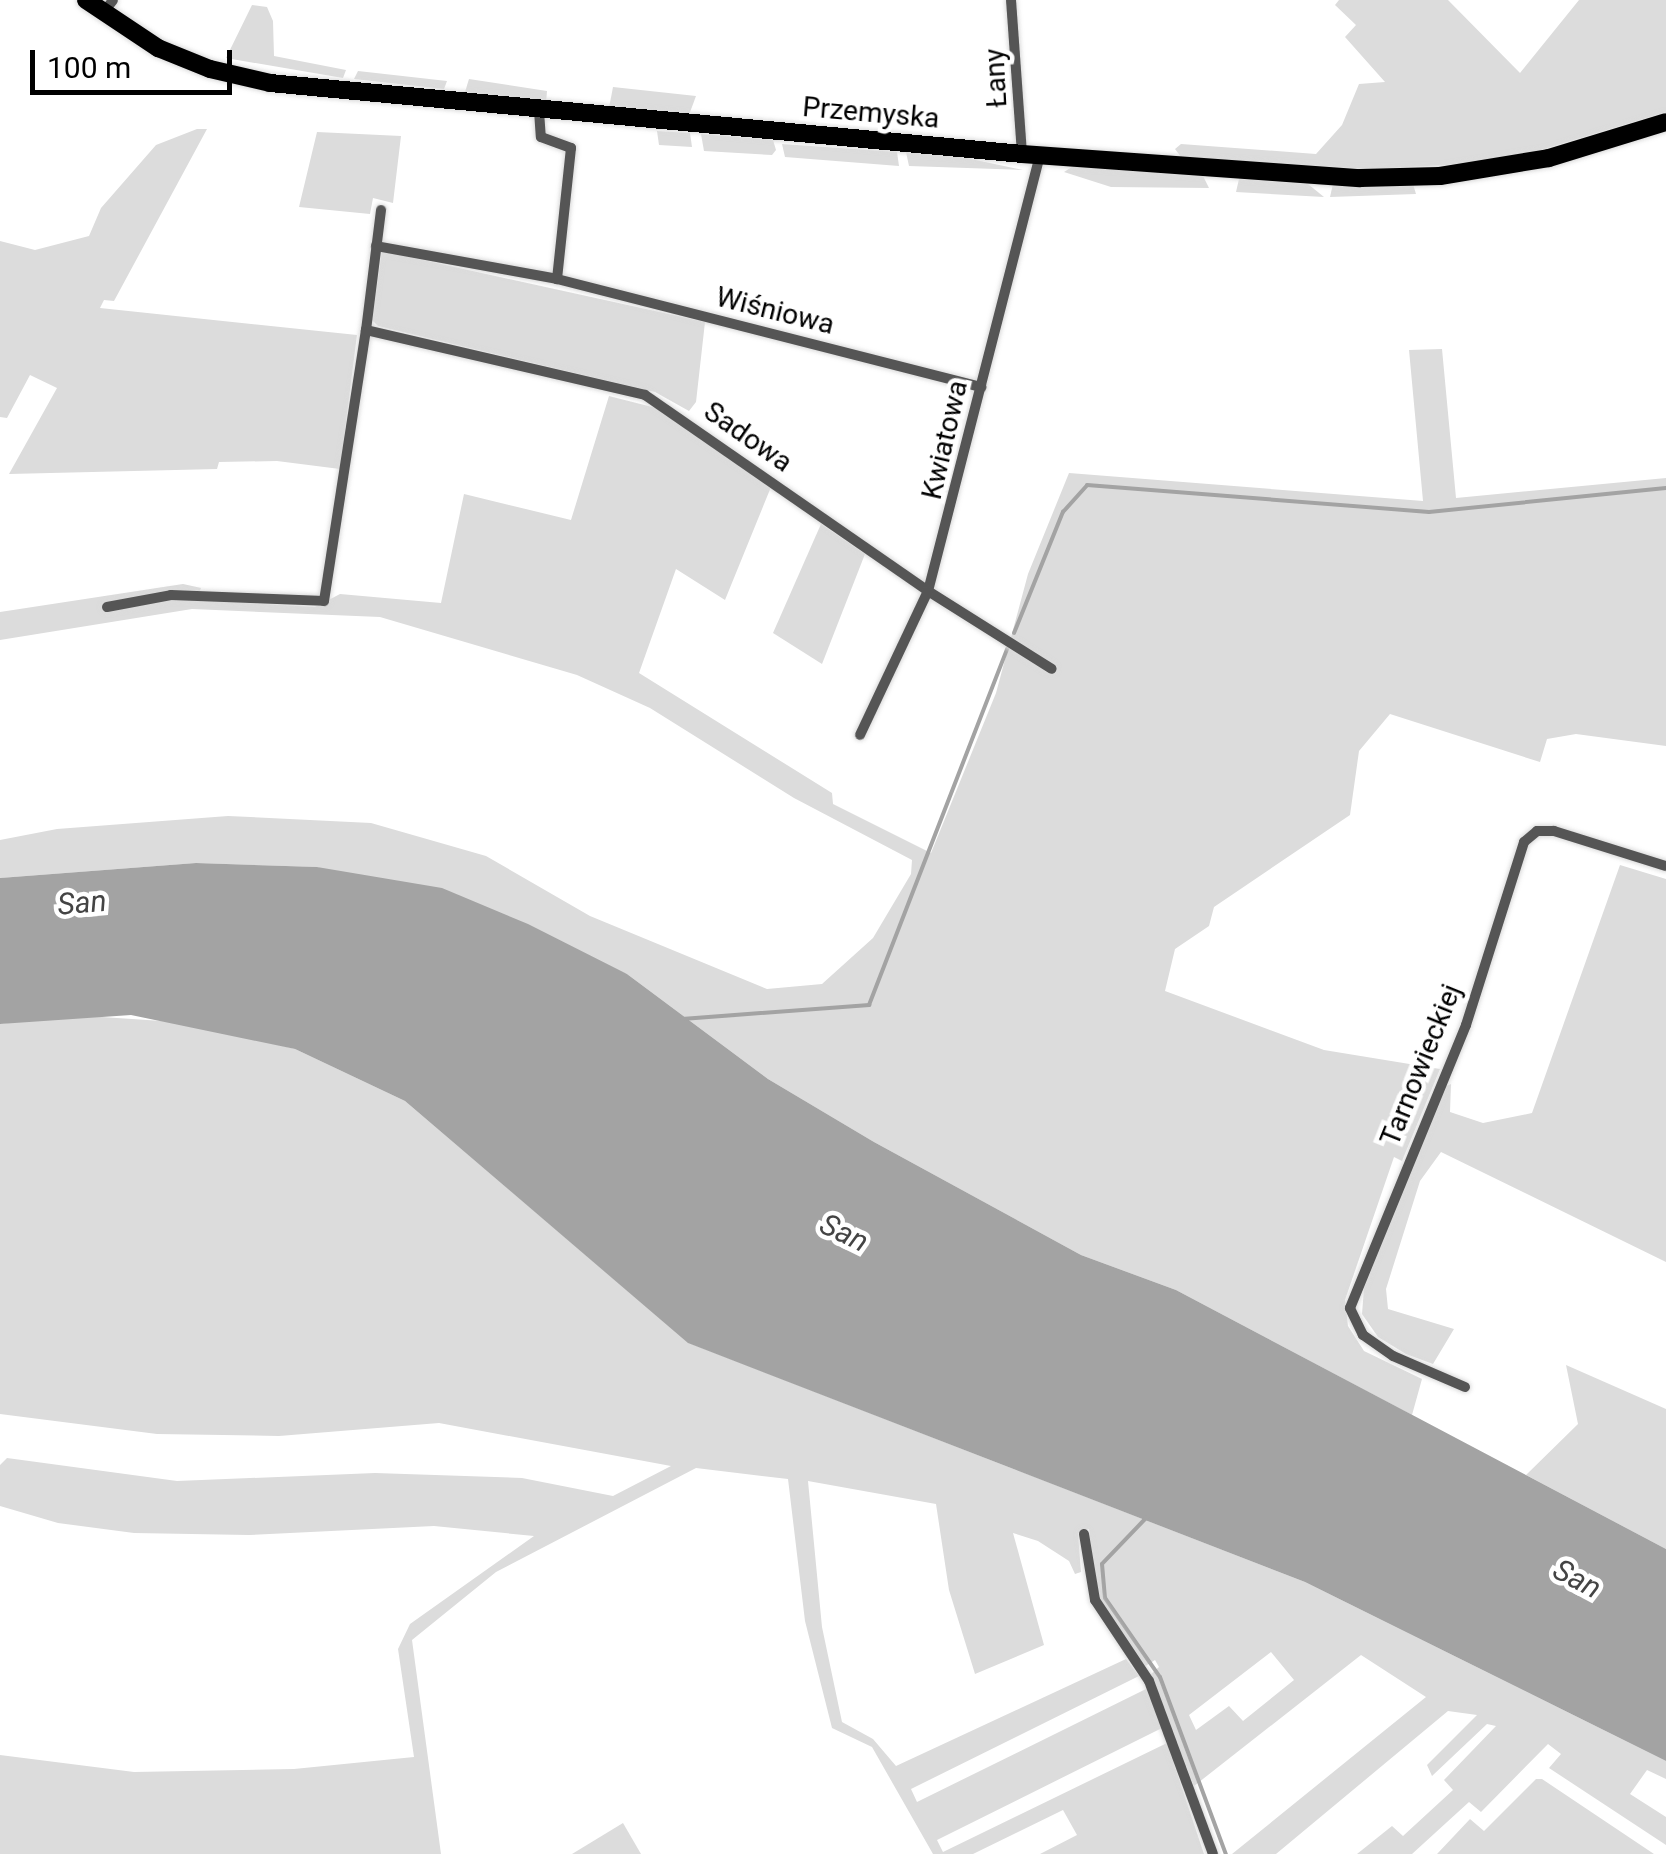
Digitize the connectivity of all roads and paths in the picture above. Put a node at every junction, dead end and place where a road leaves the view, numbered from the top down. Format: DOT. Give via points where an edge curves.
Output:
graph roads {
  1 [pos="86,0"];
  2 [pos="1012,0"];
  3 [pos="108,6"];
  4 [pos="540,111"];
  5 [pos="1666,122"];
  6 [pos="1031,154"];
  7 [pos="381,210"];
  8 [pos="376,246"];
  9 [pos="557,279"];
  10 [pos="366,330"];
  11 [pos="981,387"];
  12 [pos="928,591"];
  13 [pos="106,607"];
  14 [pos="1052,669"];
  15 [pos="860,735"];
  16 [pos="1666,866"];
  17 [pos="1465,1387"];
  18 [pos="1084,1534"];
  19 [pos="1213,1854"];
  1 -- 3 [label="main road, Przemyska"];
  2 -- 6 [label="street, Łany"];
  3 -- 4 [label="main road, Przemyska" via="158,48 247,78"];
  4 -- 6 [label="main road, Przemyska"];
  4 -- 9 [label="street" via="542,137 571,148"];
  5 -- 6 [label="main road, Przemyska" via="1548,158 1440,176 1360,178"];
  6 -- 11 [label="street, Kwiatowa"];
  7 -- 8 [label="street"];
  8 -- 9 [label="street, Wiśniowa"];
  8 -- 10 [label="street"];
  9 -- 11 [label="street, Wiśniowa"];
  10 -- 12 [label="street, Sadowa" via="645,395"];
  10 -- 13 [label="street" via="324,601 172,596"];
  11 -- 12 [label="street, Kwiatowa"];
  12 -- 14 [label="street"];
  12 -- 15 [label="street"];
  16 -- 17 [label="street, Tarnowieckiej" via="1554,831 1536,830 1524,842 1466,1025 1350,1308 1363,1335 1392,1356"];
  18 -- 19 [label="street" via="1095,1600 1149,1680"];
}
